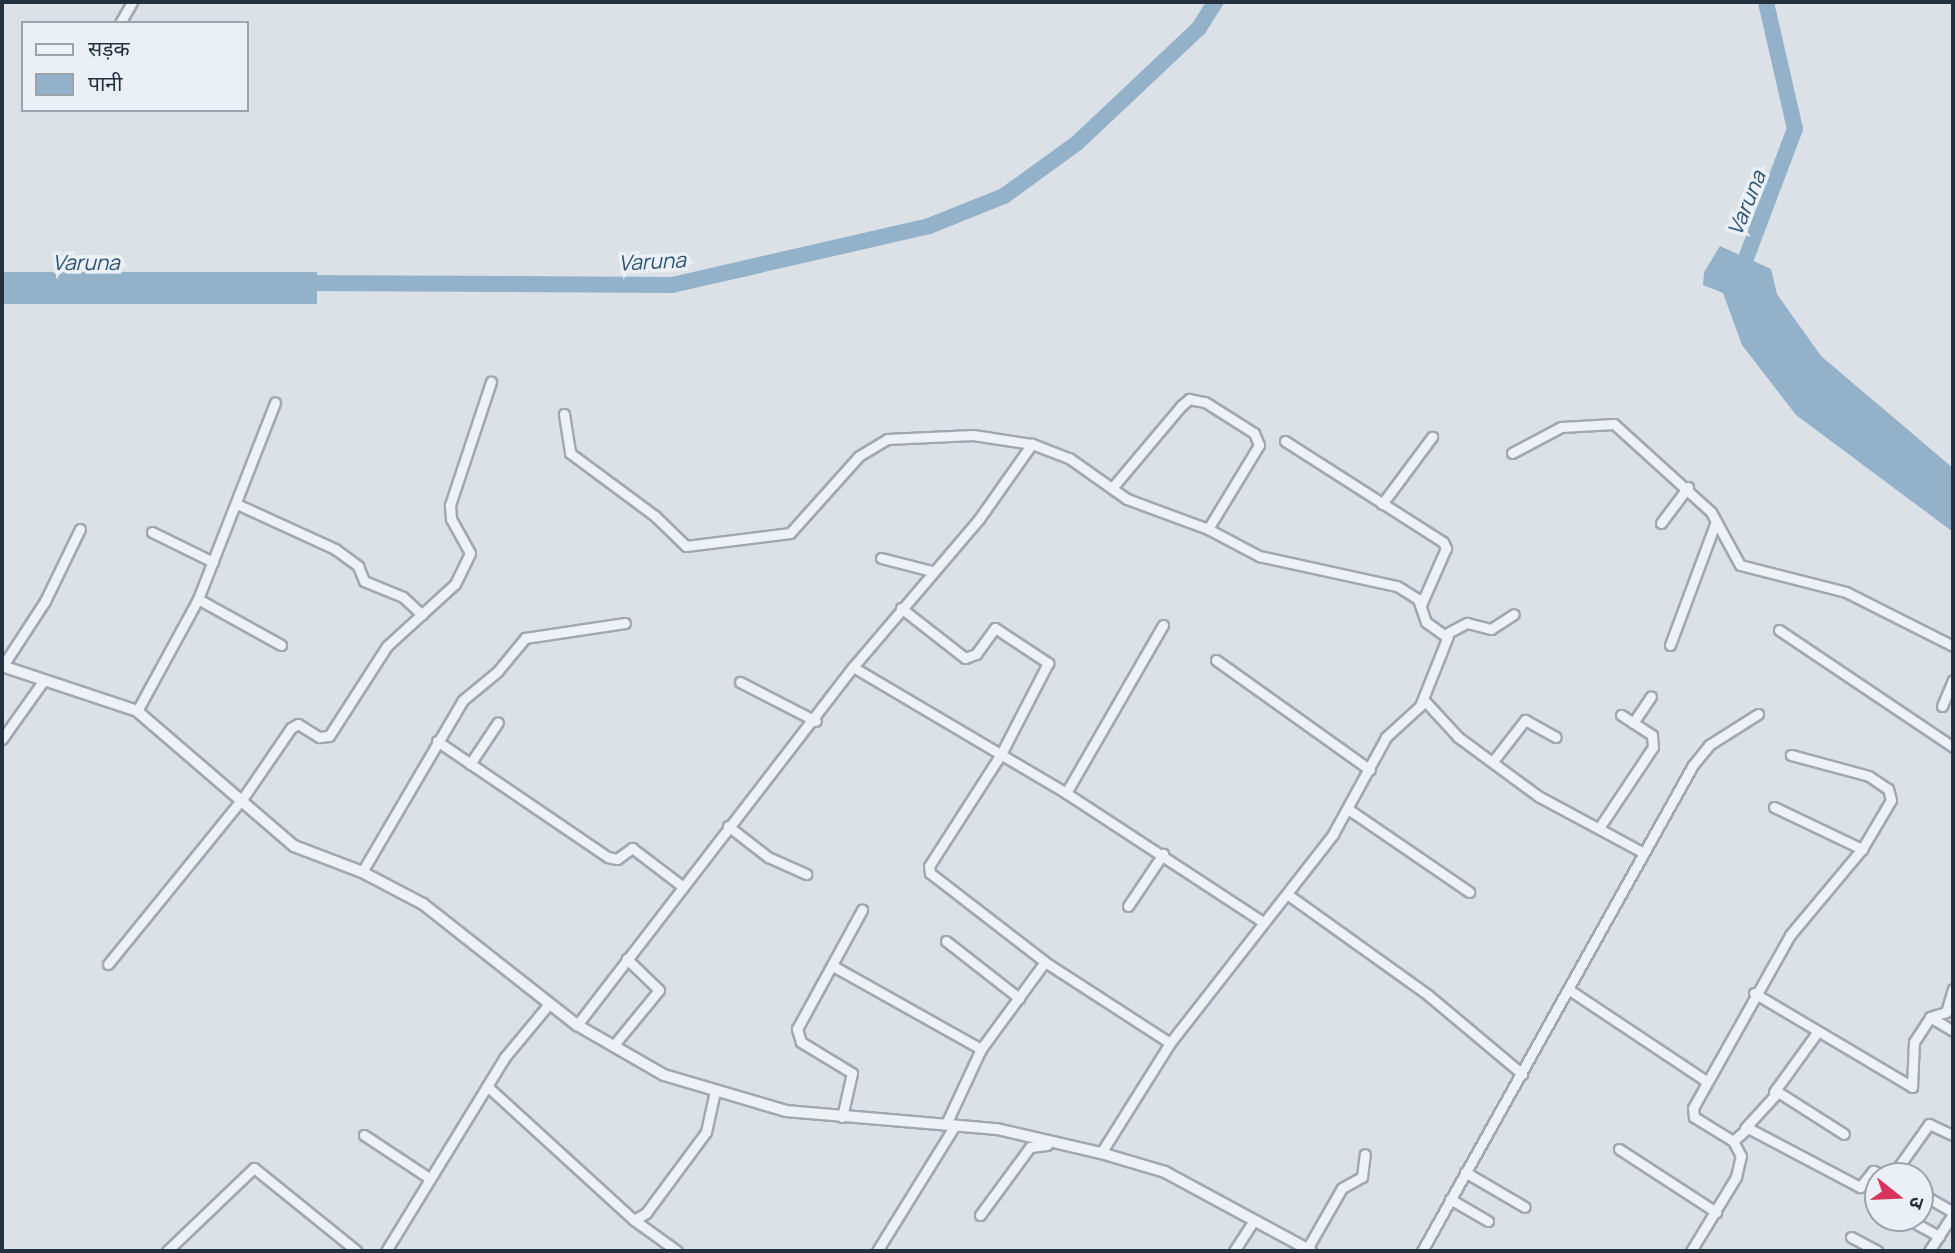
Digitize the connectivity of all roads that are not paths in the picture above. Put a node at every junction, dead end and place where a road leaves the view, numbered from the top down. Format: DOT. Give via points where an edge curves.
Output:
graph roads {
  1 [pos="132,2"];
  2 [pos="121,21"];
  3 [pos="491,382"];
  4 [pos="275,403"];
  5 [pos="564,414"];
  6 [pos="1432,437"];
  7 [pos="1284,441"];
  8 [pos="1032,444"];
  9 [pos="1511,453"];
  10 [pos="1688,487"];
  11 [pos="1111,488"];
  12 [pos="1382,504"];
  13 [pos="239,505"];
  14 [pos="1717,520"];
  15 [pos="1661,523"];
  16 [pos="1208,529"];
  17 [pos="80,530"];
  18 [pos="152,532"];
  19 [pos="881,558"];
  20 [pos="213,562"];
  21 [pos="932,571"];
  22 [pos="198,599"];
  23 [pos="1421,605"];
  24 [pos="901,608"];
  25 [pos="1514,614"];
  26 [pos="422,615"];
  27 [pos="625,623"];
  28 [pos="1163,625"];
  29 [pos="1779,631"];
  30 [pos="1448,635"];
  31 [pos="281,645"];
  32 [pos="1670,645"];
  33 [pos="1953,646"];
  34 [pos="1216,660"];
  35 [pos="2,666"];
  36 [pos="853,667"];
  37 [pos="44,680"];
  38 [pos="1953,680"];
  39 [pos="740,682"];
  40 [pos="1651,696"];
  41 [pos="1424,700"];
  42 [pos="1942,706"];
  43 [pos="137,712"];
  44 [pos="1758,714"];
  45 [pos="1621,715"];
  46 [pos="816,721"];
  47 [pos="498,722"];
  48 [pos="1633,723"];
  49 [pos="1556,737"];
  50 [pos="2,739"];
  51 [pos="437,741"];
  52 [pos="1953,747"];
  53 [pos="1001,754"];
  54 [pos="1791,754"];
  55 [pos="1494,760"];
  56 [pos="470,764"];
  57 [pos="1370,770"];
  58 [pos="1066,793"];
  59 [pos="243,798"];
  60 [pos="1774,807"];
  61 [pos="1348,808"];
  62 [pos="728,826"];
  63 [pos="1599,828"];
  64 [pos="1862,849"];
  65 [pos="1644,853"];
  66 [pos="1163,855"];
  67 [pos="362,872"];
  68 [pos="807,874"];
  69 [pos="682,886"];
  70 [pos="1469,892"];
  71 [pos="1287,894"];
  72 [pos="1128,906"];
  73 [pos="862,910"];
  74 [pos="1263,922"];
  75 [pos="946,941"];
  76 [pos="627,959"];
  77 [pos="1045,962"];
  78 [pos="108,964"];
  79 [pos="833,966"];
  80 [pos="1568,989"];
  81 [pos="1953,989"];
  82 [pos="1754,993"];
  83 [pos="1019,998"];
  84 [pos="549,1004"];
  85 [pos="1930,1017"];
  86 [pos="577,1025"];
  87 [pos="1953,1031"];
  88 [pos="1816,1034"];
  89 [pos="1170,1043"];
  90 [pos="612,1046"];
  91 [pos="981,1049"];
  92 [pos="1522,1074"];
  93 [pos="1706,1081"];
  94 [pos="487,1086"];
  95 [pos="715,1091"];
  96 [pos="1774,1091"];
  97 [pos="842,1117"];
  98 [pos="950,1124"];
  99 [pos="1745,1128"];
  100 [pos="1844,1134"];
  101 [pos="364,1135"];
  102 [pos="1953,1135"];
  103 [pos="1733,1141"];
  104 [pos="1069,1145"];
  105 [pos="1619,1149"];
  106 [pos="1101,1153"];
  107 [pos="1365,1154"];
  108 [pos="1900,1162"];
  109 [pos="1465,1172"];
  110 [pos="429,1178"];
  111 [pos="1864,1185"];
  112 [pos="1450,1199"];
  113 [pos="1934,1201"];
  114 [pos="1525,1207"];
  115 [pos="1716,1212"];
  116 [pos="1953,1213"];
  117 [pos="980,1215"];
  118 [pos="634,1220"];
  119 [pos="1488,1221"];
  120 [pos="1253,1222"];
  121 [pos="1932,1232"];
  122 [pos="1940,1236"];
  123 [pos="1851,1237"];
  124 [pos="1309,1250"];
  125 [pos="167,1251"];
  126 [pos="357,1251"];
  127 [pos="386,1251"];
  128 [pos="677,1251"];
  129 [pos="877,1251"];
  130 [pos="1234,1251"];
  131 [pos="1422,1251"];
  132 [pos="1691,1251"];
  133 [pos="1877,1251"];
  134 [pos="1929,1251"];
  1 -- 2 [label="street"];
  3 -- 26 [label="street" via="450,505 469,558 449,591"];
  4 -- 13 [label="street"];
  5 -- 8 [label="street" via="570,453 655,516 686,546 790,533 859,456 887,439 973,435"];
  6 -- 12 [label="street"];
  7 -- 12 [label="street"];
  8 -- 11 [label="street" via="1085,466"];
  8 -- 21 [label="street" via="979,519"];
  9 -- 10 [label="street" via="1561,427 1614,424"];
  10 -- 14 [label="street"];
  10 -- 15 [label="street"];
  11 -- 16 [label="street"];
  11 -- 16 [label="street" via="1181,406 1189,399 1205,402 1254,433 1259,445"];
  12 -- 23 [label="street" via="1446,545"];
  13 -- 20 [label="street"];
  13 -- 26 [label="street" via="335,549 358,566 364,581 403,597"];
  14 -- 32 [label="street"];
  14 -- 33 [label="street" via="1731,555 1751,570 1846,592"];
  16 -- 23 [label="street" via="1273,561 1397,586"];
  17 -- 35 [label="street" via="45,601"];
  18 -- 20 [label="street"];
  19 -- 21 [label="street"];
  20 -- 22 [label="street"];
  21 -- 24 [label="street"];
  22 -- 31 [label="street"];
  22 -- 43 [label="street"];
  23 -- 30 [label="street" via="1426,622"];
  24 -- 36 [label="street"];
  24 -- 53 [label="street" via="965,658 976,654 995,628 1046,660 1047,668"];
  25 -- 30 [label="street" via="1491,629 1467,623"];
  26 -- 59 [label="street" via="387,646 329,736 319,737 294,724"];
  27 -- 51 [label="street" via="525,638 497,672 470,691"];
  28 -- 58 [label="street"];
  29 -- 52 [label="street"];
  30 -- 41 [label="street"];
  34 -- 57 [label="street"];
  35 -- 37 [label="street"];
  36 -- 46 [label="street"];
  36 -- 53 [label="street"];
  37 -- 43 [label="street"];
  37 -- 50 [label="street"];
  38 -- 42 [label="street"];
  39 -- 46 [label="street"];
  40 -- 48 [label="street"];
  41 -- 55 [label="street" via="1458,737"];
  41 -- 57 [label="street" via="1386,737"];
  43 -- 59 [label="street"];
  44 -- 65 [label="street" via="1701,753"];
  45 -- 48 [label="street"];
  46 -- 62 [label="street"];
  47 -- 56 [label="street"];
  48 -- 63 [label="street" via="1651,735 1653,747"];
  49 -- 55 [label="street" via="1525,720"];
  51 -- 56 [label="street"];
  51 -- 67 [label="street"];
  53 -- 58 [label="street"];
  53 -- 77 [label="street" via="929,870"];
  54 -- 64 [label="street" via="1860,773 1888,789 1891,800"];
  55 -- 63 [label="street" via="1538,796"];
  56 -- 69 [label="street" via="608,857 617,859 632,848"];
  57 -- 61 [label="street"];
  58 -- 66 [label="street"];
  59 -- 67 [label="street" via="294,846"];
  59 -- 78 [label="street"];
  60 -- 64 [label="street"];
  61 -- 70 [label="street"];
  61 -- 71 [label="street"];
  62 -- 68 [label="street" via="768,858"];
  62 -- 69 [label="street"];
  63 -- 65 [label="street"];
  64 -- 82 [label="street" via="1790,935"];
  65 -- 80 [label="street"];
  66 -- 72 [label="street"];
  66 -- 74 [label="street"];
  67 -- 84 [label="street" via="423,904"];
  69 -- 76 [label="street"];
  71 -- 74 [label="street"];
  71 -- 92 [label="street" via="1428,995"];
  73 -- 79 [label="street"];
  74 -- 89 [label="street"];
  75 -- 83 [label="street"];
  76 -- 86 [label="street"];
  76 -- 90 [label="street" via="659,990"];
  77 -- 83 [label="street"];
  77 -- 89 [label="street"];
  79 -- 91 [label="street"];
  79 -- 97 [label="street" via="797,1037 852,1073"];
  80 -- 92 [label="street"];
  80 -- 93 [label="street"];
  81 -- 85 [label="street" via="1946,1012"];
  82 -- 88 [label="street"];
  82 -- 93 [label="street"];
  83 -- 91 [label="street"];
  84 -- 86 [label="street"];
  84 -- 94 [label="street"];
  85 -- 87 [label="street"];
  85 -- 88 [label="street" via="1911,1048 1912,1087"];
  86 -- 90 [label="street"];
  88 -- 96 [label="street"];
  89 -- 106 [label="street"];
  90 -- 95 [label="street" via="664,1075"];
  91 -- 98 [label="street"];
  92 -- 109 [label="street"];
  93 -- 103 [label="street" via="1694,1117"];
  94 -- 110 [label="street"];
  94 -- 118 [label="street"];
  95 -- 97 [label="street" via="786,1111"];
  95 -- 118 [label="street" via="706,1132 646,1213"];
  96 -- 99 [label="street"];
  96 -- 100 [label="street"];
  97 -- 98 [label="street"];
  98 -- 104 [label="street"];
  98 -- 129 [label="street"];
  99 -- 103 [label="street"];
  99 -- 111 [label="street" via="1854,1185"];
  101 -- 110 [label="street"];
  102 -- 108 [label="street" via="1929,1124"];
  103 -- 115 [label="street" via="1741,1156 1740,1168"];
  104 -- 106 [label="street"];
  104 -- 117 [label="street" via="1032,1144"];
  105 -- 115 [label="street"];
  106 -- 120 [label="street" via="1165,1172"];
  107 -- 124 [label="street" via="1362,1177 1342,1188"];
  109 -- 112 [label="street"];
  109 -- 114 [label="street"];
  110 -- 127 [label="street"];
  112 -- 119 [label="street"];
  112 -- 131 [label="street"];
  113 -- 116 [label="street"];
  115 -- 132 [label="street"];
  116 -- 122 [label="street"];
  118 -- 128 [label="street"];
  120 -- 124 [label="street"];
  120 -- 130 [label="street"];
  121 -- 122 [label="street"];
  122 -- 134 [label="street"];
  123 -- 133 [label="street"];
  125 -- 126 [label="street" via="254,1168"];
}
